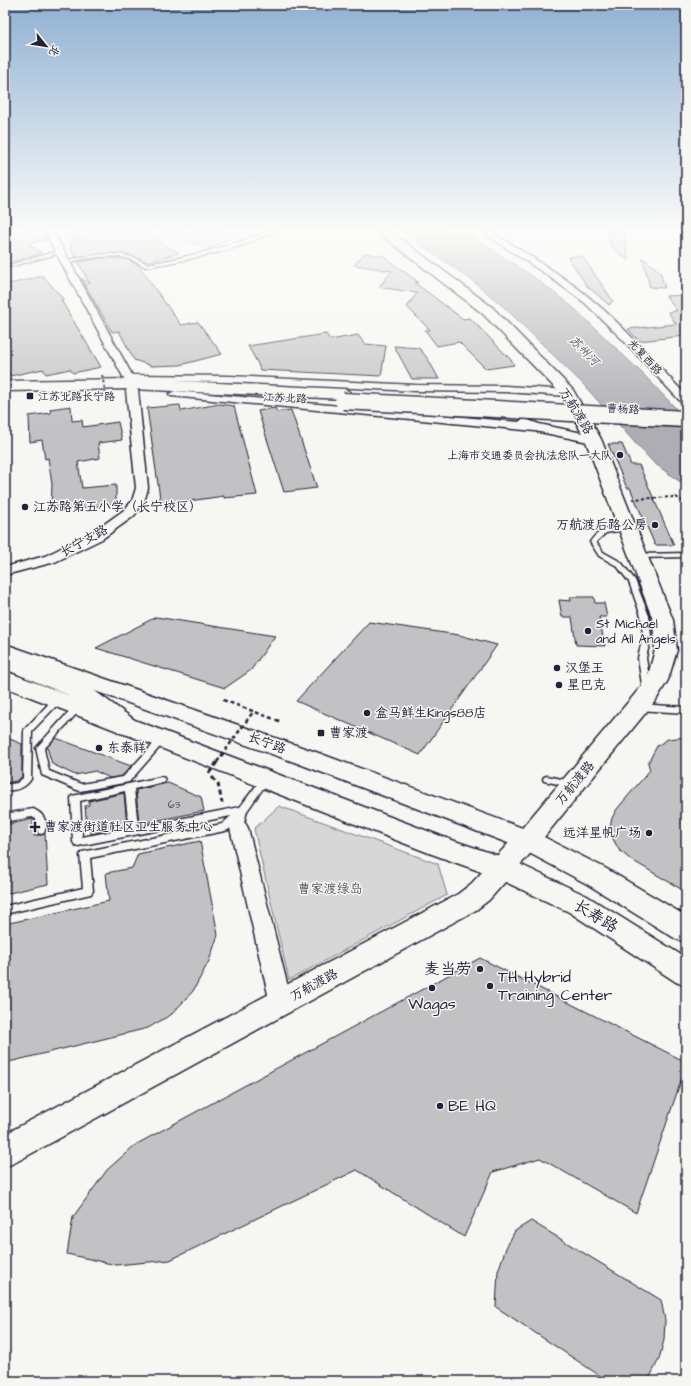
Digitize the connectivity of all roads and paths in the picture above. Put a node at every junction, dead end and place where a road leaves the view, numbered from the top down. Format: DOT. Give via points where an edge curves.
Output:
graph roads {
  1 [pos="82,296"];
  2 [pos="468,296"];
  3 [pos="580,296"];
  4 [pos="102,375"];
  5 [pos="131,384"];
  6 [pos="5,386"];
  7 [pos="505,389"];
  8 [pos="5,392"];
  9 [pos="175,394"];
  10 [pos="106,395"];
  11 [pos="684,397"];
  12 [pos="565,404"];
  13 [pos="686,412"];
  14 [pos="686,419"];
  15 [pos="535,427"];
  16 [pos="593,439"];
  17 [pos="617,499"];
  18 [pos="686,504"];
  19 [pos="628,528"];
  20 [pos="686,555"];
  21 [pos="639,556"];
  22 [pos="5,571"];
  23 [pos="5,651"];
  24 [pos="5,661"];
  25 [pos="5,679"];
  26 [pos="223,700"];
  27 [pos="643,701"];
  28 [pos="68,703"];
  29 [pos="686,710"];
  30 [pos="253,712"];
  31 [pos="282,722"];
  32 [pos="128,727"];
  33 [pos="162,740"];
  34 [pos="202,770"];
  35 [pos="209,773"];
  36 [pos="547,779"];
  37 [pos="161,780"];
  38 [pos="265,780"];
  39 [pos="573,785"];
  40 [pos="129,786"];
  41 [pos="5,788"];
  42 [pos="222,801"];
  43 [pos="243,810"];
  44 [pos="5,818"];
  45 [pos="239,828"];
  46 [pos="40,830"];
  47 [pos="134,831"];
  48 [pos="527,840"];
  49 [pos="502,868"];
  50 [pos="5,910"];
  51 [pos="686,930"];
  52 [pos="686,973"];
  53 [pos="281,1003"];
  54 [pos="5,1151"];
  1 -- 5 [label="street, 长宁支路"];
  2 -- 12 [label="main road, 万航渡路" via="487,310"];
  3 -- 11 [label="street, 光复西路" via="616,326"];
  4 -- 10 [label="path, bridge"];
  5 -- 6 [label="main road, 江苏北路"];
  5 -- 7 [label="street" via="229,379 416,388"];
  5 -- 8 [label="main road, 江苏北路" via="98,389"];
  5 -- 12 [label="main road, 江苏北路, bridge" via="343,398"];
  5 -- 22 [label="street, 长宁支路" via="142,488 138,502 118,522 75,548 50,559"];
  7 -- 12 [label="street"];
  7 -- 15 [label="street" via="521,420"];
  9 -- 15 [label="street"];
  12 -- 13 [label="main road, 曹杨路"];
  12 -- 14 [label="main road, 曹杨路, bridge"];
  12 -- 16 [label="main road, 万航渡路" via="583,419"];
  15 -- 16 [label="street"];
  16 -- 17 [label="main road, 万航渡路"];
  17 -- 18 [label="path" via="676,497"];
  17 -- 19 [label="main road, 万航渡路"];
  19 -- 21 [label="main road, 万航渡路"];
  19 -- 27 [label="lane" via="606,530 596,535 593,542 601,554 618,564 632,582 644,616 647,636 642,658"];
  20 -- 21 [label="lane"];
  21 -- 27 [label="main road, 万航渡路" via="663,620 666,637 666,650 657,680"];
  23 -- 48 [label="main road, 长宁路" via="305,757"];
  24 -- 32 [label="main road" via="76,689"];
  25 -- 28 [label="main road"];
  26 -- 30 [label="path"];
  27 -- 29 [label="lane"];
  27 -- 39 [label="main road, 万航渡路"];
  28 -- 32 [label="main road"];
  28 -- 33 [label="lane" via="40,748 45,773 80,788 126,780"];
  28 -- 41 [label="lane" via="28,730 27,779 19,786"];
  30 -- 31 [label="path"];
  30 -- 35 [label="path, bridge"];
  32 -- 33 [label="main road"];
  33 -- 38 [label="main road"];
  34 -- 35 [label="path"];
  35 -- 42 [label="path" via="218,784"];
  36 -- 39 [label="lane"];
  37 -- 40 [label="lane"];
  38 -- 43 [label="lane"];
  38 -- 49 [label="main road"];
  39 -- 48 [label="main road, 万航渡路"];
  40 -- 47 [label="lane"];
  40 -- 47 [label="lane" via="75,798 78,842"];
  43 -- 45 [label="lane"];
  43 -- 47 [label="lane"];
  43 -- 50 [label="lane" via="225,827 85,855 88,891"];
  44 -- 46 [label="lane" via="33,813 40,817"];
  45 -- 53 [label="street"];
  48 -- 49 [label="main road, 万航渡路"];
  48 -- 51 [label="main road" via="596,876"];
  49 -- 52 [label="main road, 长寿路" via="578,904"];
  49 -- 53 [label="main road, 万航渡路" via="467,902"];
  53 -- 54 [label="main road, 万航渡路"];
}
